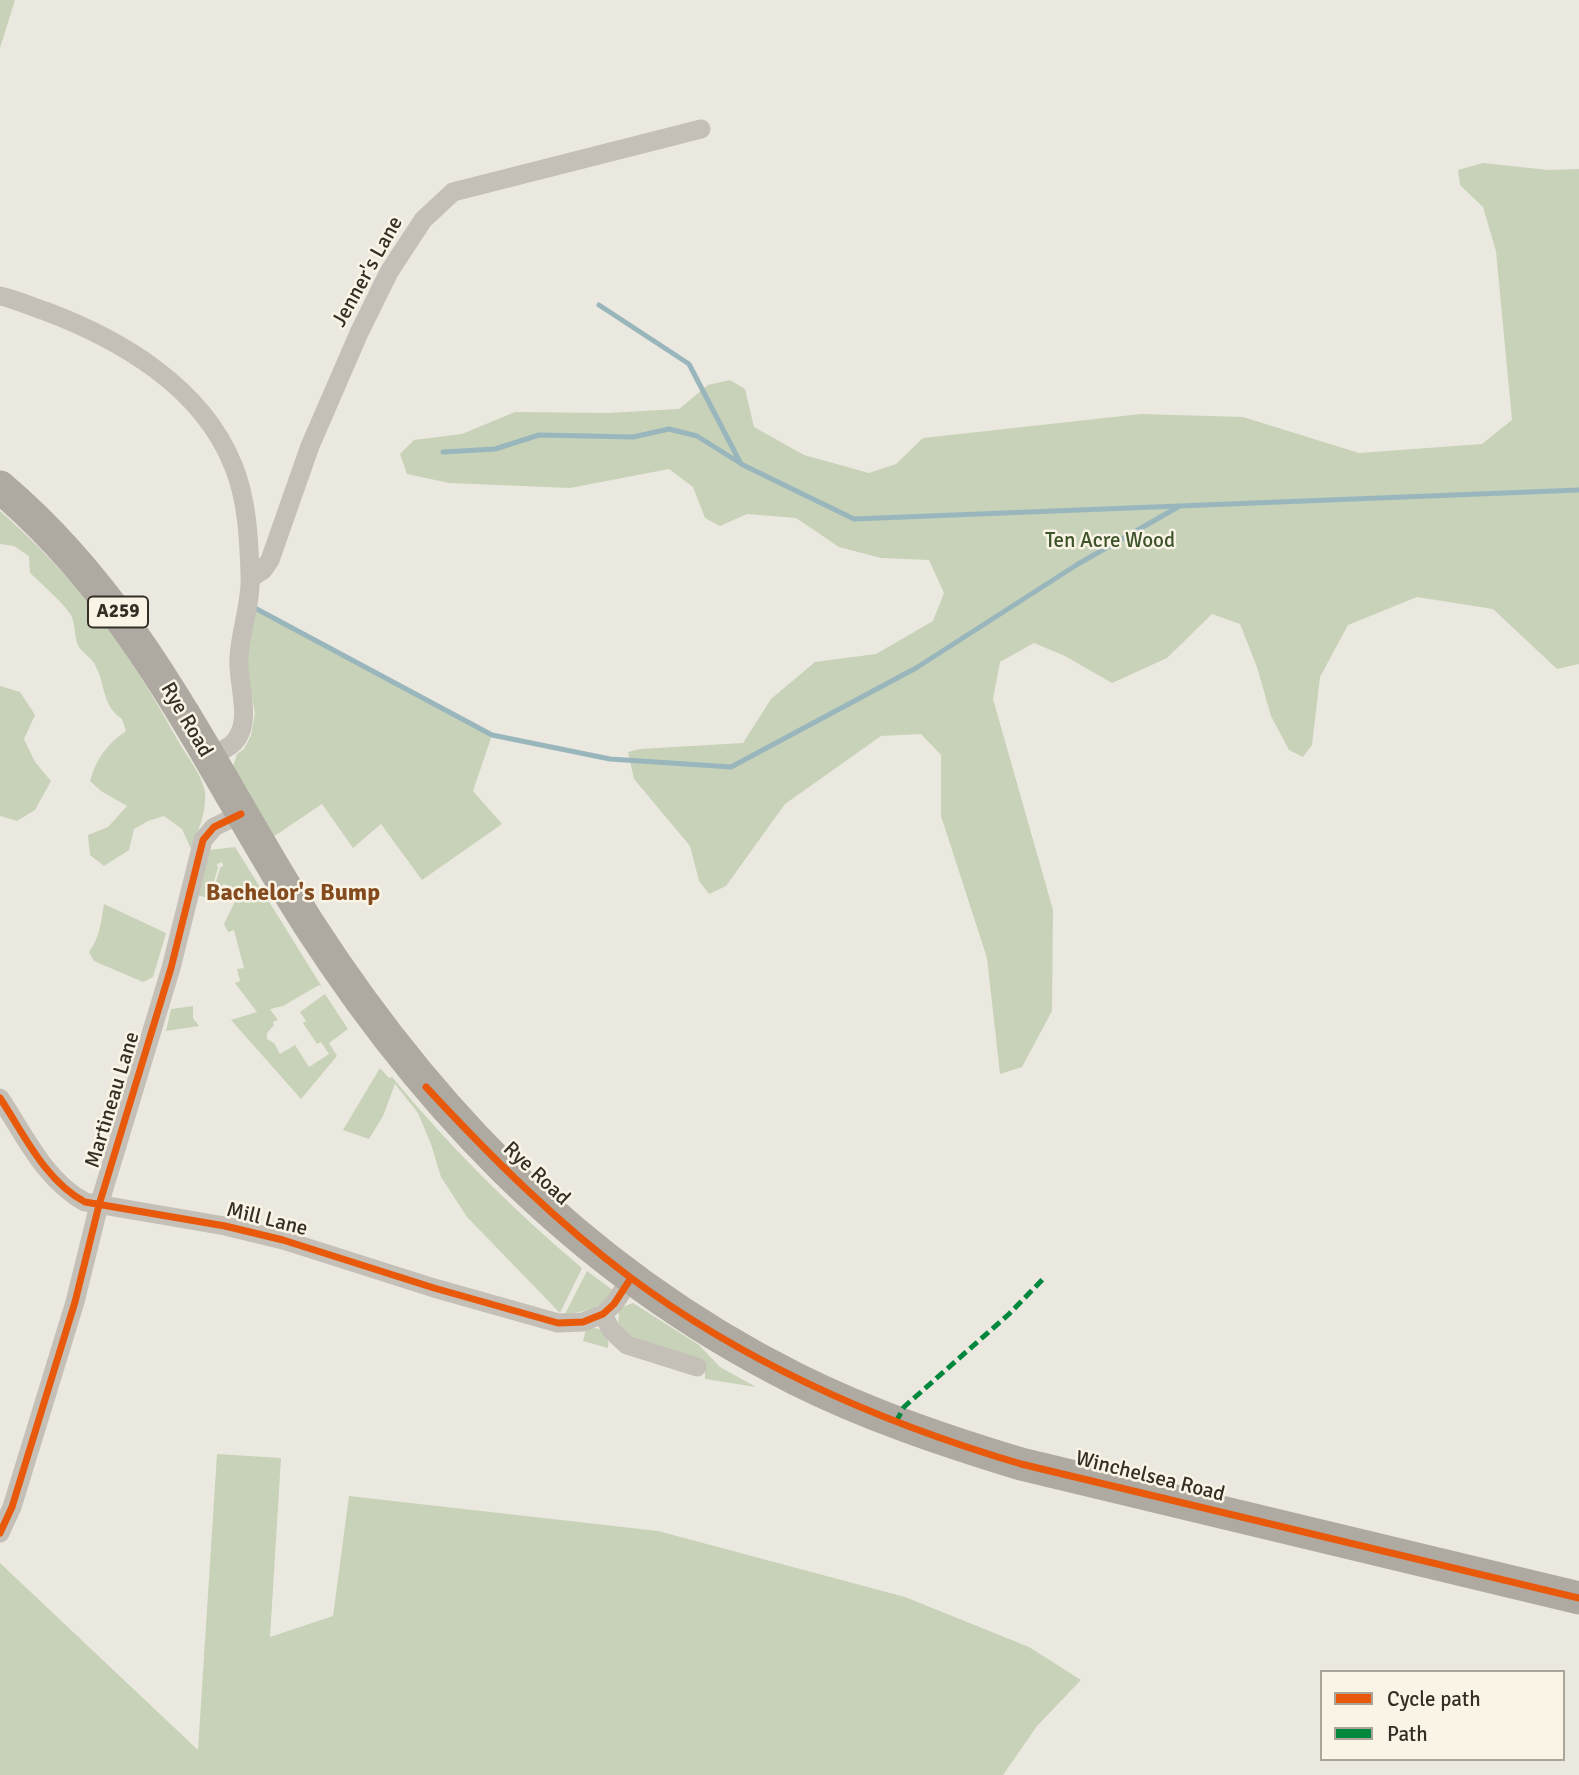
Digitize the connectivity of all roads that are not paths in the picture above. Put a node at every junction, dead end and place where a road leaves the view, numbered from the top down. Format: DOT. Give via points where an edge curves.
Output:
graph roads {
  1 [pos="701,129"];
  2 [pos="0,296"];
  3 [pos="0,487"];
  4 [pos="251,578"];
  5 [pos="208,758"];
  6 [pos="241,814"];
  7 [pos="0,1098"];
  8 [pos="99,1205"];
  9 [pos="631,1278"];
  10 [pos="603,1314"];
  11 [pos="730,1342"];
  12 [pos="697,1367"];
  13 [pos="0,1533"];
  14 [pos="1579,1598"];
  1 -- 4 [label="street, Jenner's Lane" via="453,192 423,220 359,333 310,446 270,560"];
  2 -- 4 [label="street" via="120,344 199,410 219,436 242,492"];
  3 -- 5 [label="highway, Rye Road / A259" via="73,557 117,611"];
  4 -- 5 [label="street" via="239,659 244,724 231,745"];
  5 -- 6 [label="highway, Rye Road / A259"];
  6 -- 8 [label="street, Martineau Lane" via="214,827 203,840 171,968"];
  6 -- 9 [label="highway, Rye Road / A259" via="343,977 426,1087 514,1178"];
  7 -- 8 [label="street, Mill Lane" via="48,1171 74,1196"];
  8 -- 10 [label="street, Mill Lane" via="284,1240 558,1323 583,1322"];
  8 -- 13 [label="street, Martineau Lane" via="75,1302"];
  9 -- 10 [label="street"];
  9 -- 11 [label="highway, Rye Road / A259"];
  10 -- 12 [label="street" via="627,1345"];
  11 -- 14 [label="highway, Winchelsea Road / A259" via="801,1381 908,1427 976,1450"];
}
